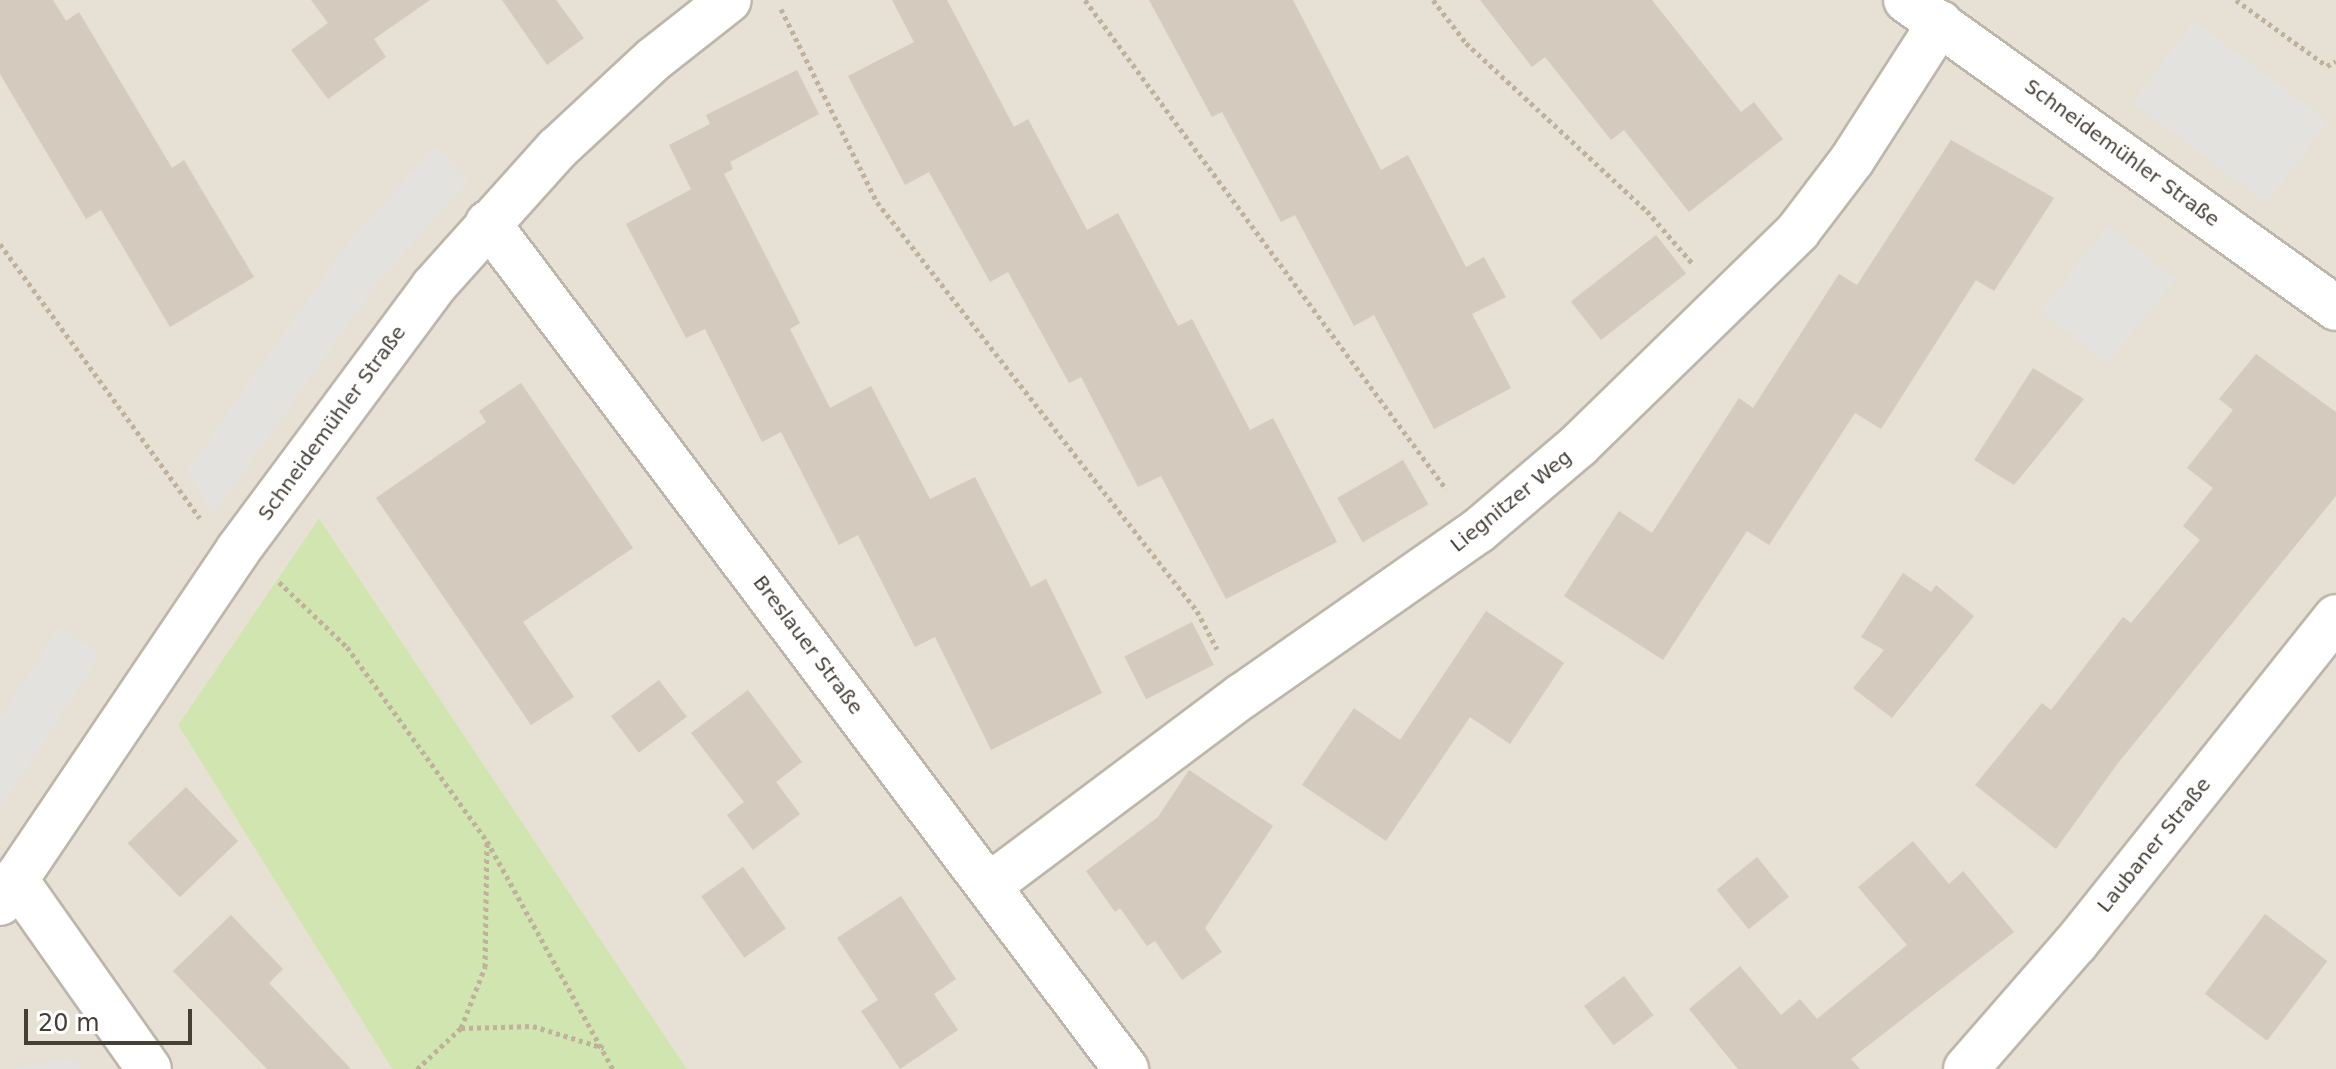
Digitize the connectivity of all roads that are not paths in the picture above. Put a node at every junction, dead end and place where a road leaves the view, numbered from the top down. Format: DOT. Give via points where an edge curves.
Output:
graph roads {
  1 [pos="729,0"];
  2 [pos="1923,11"];
  3 [pos="488,223"];
  4 [pos="2336,308"];
  5 [pos="2336,617"];
  6 [pos="990,885"];
  7 [pos="8,891"];
  8 [pos="149,1069"];
  9 [pos="1126,1069"];
  10 [pos="1966,1069"];
  1 -- 3 [label="street, Schneidemühler Straße" via="654,59 557,149"];
  2 -- 4 [label="street, Schneidemühler Straße"];
  2 -- 6 [label="street, Liegnitzer Weg" via="1852,160 1798,231 1579,445 1478,531 1242,696"];
  3 -- 6 [label="street, Breslauer Straße"];
  3 -- 7 [label="street, Schneidemühler Straße" via="433,287 238,550"];
  5 -- 10 [label="street, Laubaner Straße" via="2076,943"];
  6 -- 9 [label="street, Breslauer Straße"];
  7 -- 8 [label="street"];
}
